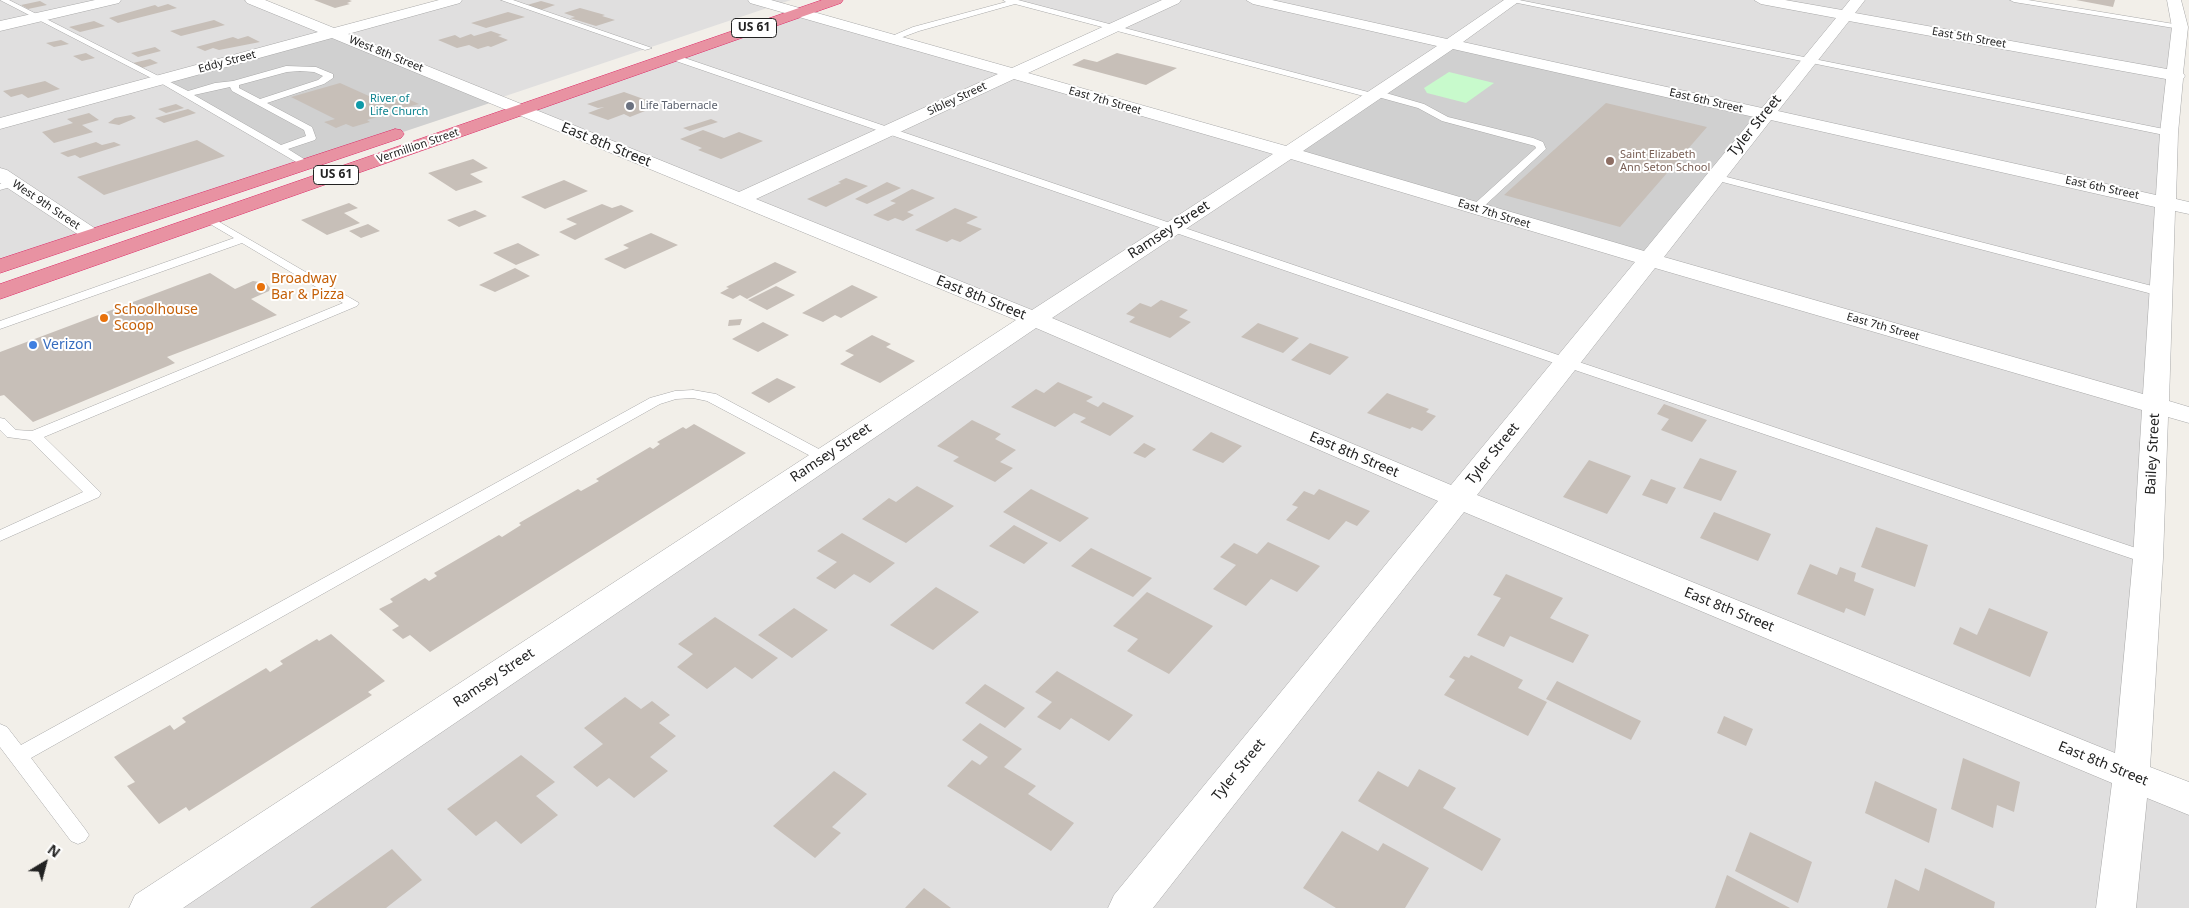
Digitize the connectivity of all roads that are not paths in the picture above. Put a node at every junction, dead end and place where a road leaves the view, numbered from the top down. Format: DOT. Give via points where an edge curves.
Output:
graph roads {
  1 [pos="3,0"];
  2 [pos="114,0"];
  3 [pos="252,0"];
  4 [pos="455,0"];
  5 [pos="505,0"];
  6 [pos="755,0"];
  7 [pos="836,0"];
  8 [pos="1174,0"];
  9 [pos="1253,0"];
  10 [pos="1511,0"];
  11 [pos="1761,0"];
  12 [pos="2014,0"];
  13 [pos="2174,0"];
  14 [pos="1011,1"];
  15 [pos="774,5"];
  16 [pos="795,6"];
  17 [pos="1851,8"];
  18 [pos="747,14"];
  19 [pos="36,18"];
  20 [pos="0,26"];
  21 [pos="2180,27"];
  22 [pos="1113,28"];
  23 [pos="333,33"];
  24 [pos="889,39"];
  25 [pos="1449,44"];
  26 [pos="648,48"];
  27 [pos="669,50"];
  28 [pos="1808,60"];
  29 [pos="1012,74"];
  30 [pos="2177,76"];
  31 [pos="162,80"];
  32 [pos="234,84"];
  33 [pos="188,94"];
  34 [pos="1375,94"];
  35 [pos="259,102"];
  36 [pos="509,105"];
  37 [pos="1765,114"];
  38 [pos="444,118"];
  39 [pos="0,124"];
  40 [pos="408,130"];
  41 [pos="888,131"];
  42 [pos="2170,133"];
  43 [pos="281,148"];
  44 [pos="1288,152"];
  45 [pos="307,164"];
  46 [pos="1715,177"];
  47 [pos="4,181"];
  48 [pos="739,199"];
  49 [pos="2178,205"];
  50 [pos="1476,208"];
  51 [pos="209,219"];
  52 [pos="1174,228"];
  53 [pos="92,235"];
  54 [pos="243,239"];
  55 [pos="1648,259"];
  56 [pos="0,266"];
  57 [pos="0,292"];
  58 [pos="2160,292"];
  59 [pos="1034,319"];
  60 [pos="0,325"];
  61 [pos="1568,363"];
  62 [pos="2156,405"];
  63 [pos="2189,415"];
  64 [pos="0,422"];
  65 [pos="34,436"];
  66 [pos="825,458"];
  67 [pos="1457,498"];
  68 [pos="0,536"];
  69 [pos="2148,558"];
  70 [pos="0,732"];
  71 [pos="18,756"];
  72 [pos="2131,775"];
  73 [pos="2189,799"];
  74 [pos="78,835"];
  75 [pos="149,908"];
  76 [pos="1128,908"];
  77 [pos="2116,908"];
  1 -- 19 [label="lane"];
  2 -- 19 [label="street"];
  3 -- 23 [label="street, West 8th Street"];
  4 -- 23 [label="street, Eddy Street"];
  5 -- 26 [label="lane"];
  6 -- 15 [label="street, East 7th Street"];
  7 -- 16 [label="highway, Vermillion Street / US 61"];
  8 -- 22 [label="street, Sibley Street"];
  9 -- 25 [label="street, East 6th Street"];
  10 -- 25 [label="street, Ramsey Street"];
  10 -- 28 [label="lane"];
  11 -- 17 [label="street, East 5th Street"];
  12 -- 21 [label="lane"];
  13 -- 21 [label="street, Bailey Street"];
  14 -- 22 [label="lane"];
  14 -- 24 [label="lane" via="979,14 916,28"];
  15 -- 16 [label="street, East 7th Street"];
  15 -- 18 [label="highway, US 61"];
  16 -- 24 [label="street, East 7th Street"];
  16 -- 27 [label="highway, Vermillion Street / US 61"];
  17 -- 28 [label="street, Tyler Street"];
  17 -- 30 [label="street, East 5th Street"];
  19 -- 20 [label="street"];
  19 -- 31 [label="lane"];
  21 -- 30 [label="street, Bailey Street"];
  22 -- 29 [label="street, Sibley Street"];
  22 -- 34 [label="lane"];
  23 -- 31 [label="street, Eddy Street"];
  23 -- 36 [label="street, West 8th Street"];
  24 -- 29 [label="street, East 7th Street"];
  25 -- 34 [label="street, Ramsey Street"];
  25 -- 37 [label="street, East 6th Street"];
  26 -- 27 [label="highway, Vermillion Street / US 61"];
  26 -- 36 [label="highway, Vermillion Street / US 61"];
  27 -- 36 [label="highway, Vermillion Street / US 61"];
  27 -- 41 [label="lane"];
  28 -- 37 [label="street, Tyler Street"];
  28 -- 42 [label="lane"];
  29 -- 41 [label="street, Sibley Street"];
  29 -- 44 [label="street, East 7th Street"];
  30 -- 42 [label="street, Bailey Street"];
  31 -- 33 [label="lane"];
  31 -- 39 [label="street, Eddy Street"];
  32 -- 33 [label="lane"];
  32 -- 35 [label="lane" via="235,89"];
  32 -- 35 [label="lane" via="286,69 316,70 330,76 321,82"];
  33 -- 43 [label="lane"];
  34 -- 44 [label="street, Ramsey Street"];
  34 -- 50 [label="lane" via="1421,106 1445,119 1539,144 1541,149"];
  35 -- 43 [label="lane" via="309,129 312,138"];
  36 -- 38 [label="highway, Vermillion Street / US 61"];
  36 -- 48 [label="street, East 8th Street"];
  36 -- 51 [label="highway, Vermillion Street / US 61"];
  37 -- 46 [label="street, Tyler Street"];
  37 -- 49 [label="street, East 6th Street"];
  40 -- 45 [label="highway, Vermillion Street / US 61"];
  41 -- 48 [label="street, Sibley Street"];
  41 -- 52 [label="lane"];
  42 -- 49 [label="street, Bailey Street"];
  43 -- 45 [label="lane"];
  44 -- 50 [label="street, East 7th Street"];
  44 -- 52 [label="street, Ramsey Street"];
  45 -- 53 [label="highway, Vermillion Street / US 61"];
  46 -- 55 [label="street, Tyler Street"];
  46 -- 58 [label="lane"];
  47 -- 53 [label="street, West 9th Street"];
  48 -- 59 [label="street, East 8th Street"];
  49 -- 58 [label="street, Bailey Street"];
  50 -- 55 [label="street, East 7th Street"];
  51 -- 54 [label="lane"];
  51 -- 57 [label="highway, Vermillion Street / US 61"];
  52 -- 59 [label="street, Ramsey Street"];
  52 -- 61 [label="lane"];
  53 -- 56 [label="highway, Vermillion Street / US 61"];
  54 -- 60 [label="lane"];
  54 -- 65 [label="lane" via="353,303"];
  55 -- 61 [label="street, Tyler Street"];
  55 -- 62 [label="street, East 7th Street"];
  58 -- 62 [label="street, Bailey Street"];
  59 -- 66 [label="street, Ramsey Street"];
  59 -- 67 [label="street, East 8th Street"];
  61 -- 67 [label="street, Tyler Street"];
  61 -- 69 [label="lane"];
  62 -- 63 [label="street, East 7th Street"];
  62 -- 69 [label="street, Bailey Street"];
  64 -- 65 [label="lane" via="12,434"];
  65 -- 68 [label="lane" via="93,493"];
  66 -- 71 [label="lane" via="711,397 675,395 655,401"];
  66 -- 75 [label="street, Ramsey Street"];
  67 -- 72 [label="street, East 8th Street"];
  67 -- 76 [label="street, Tyler Street"];
  69 -- 72 [label="street, Bailey Street"];
  70 -- 71 [label="lane"];
  71 -- 74 [label="lane"];
  72 -- 73 [label="street, East 8th Street"];
  72 -- 77 [label="street, Bailey Street"];
}
